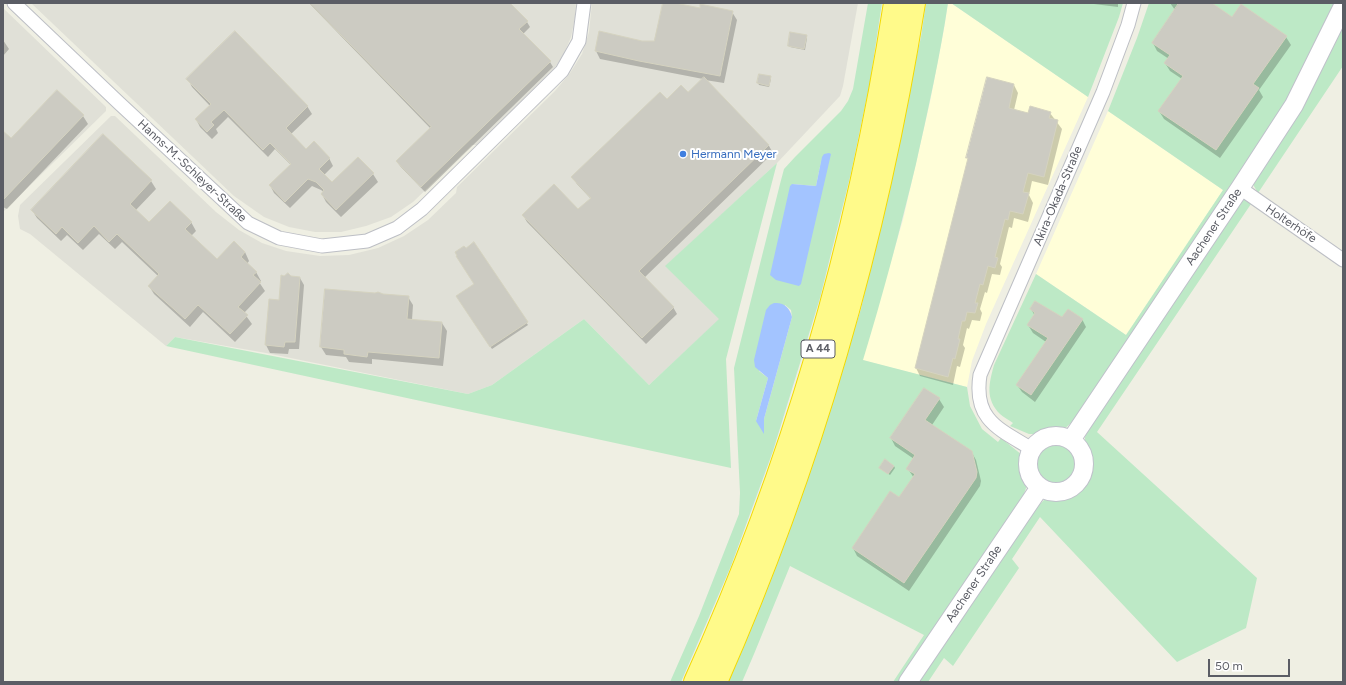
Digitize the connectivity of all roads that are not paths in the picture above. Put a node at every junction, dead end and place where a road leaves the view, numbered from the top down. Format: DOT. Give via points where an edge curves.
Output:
graph roads {
  1 [pos="14,3"];
  2 [pos="584,3"];
  3 [pos="895,3"];
  4 [pos="914,3"];
  5 [pos="1134,3"];
  6 [pos="1343,6"];
  7 [pos="1240,188"];
  8 [pos="1343,260"];
  9 [pos="1071,440"];
  10 [pos="1032,449"];
  11 [pos="1040,487"];
  12 [pos="695,682"];
  13 [pos="716,682"];
  14 [pos="908,682"];
  1 -- 2 [label="street, Hanns-M.-Schleyer-Straße" via="248,223 279,238 322,246 367,241 397,228 422,209 562,71 578,41"];
  3 -- 12 [label="highway, A 44" via="866,160 826,320 766,508"];
  4 -- 13 [label="highway, A 44" via="884,165 840,342 787,505"];
  5 -- 10 [label="street, Akira-Okada-Straße" via="1103,92 980,375 978,388 982,409 987,418 995,426"];
  6 -- 7 [label="street, Aachener Straße" via="1294,105"];
  7 -- 8 [label="street, Holterhöfe"];
  7 -- 9 [label="street, Aachener Straße"];
  9 -- 10 [label="street" via="1054,436 1038,442"];
  9 -- 11 [label="street" via="1083,456 1082,475 1068,489 1058,492"];
  10 -- 11 [label="street" via="1029,469"];
  11 -- 14 [label="street, Aachener Straße"];
}
